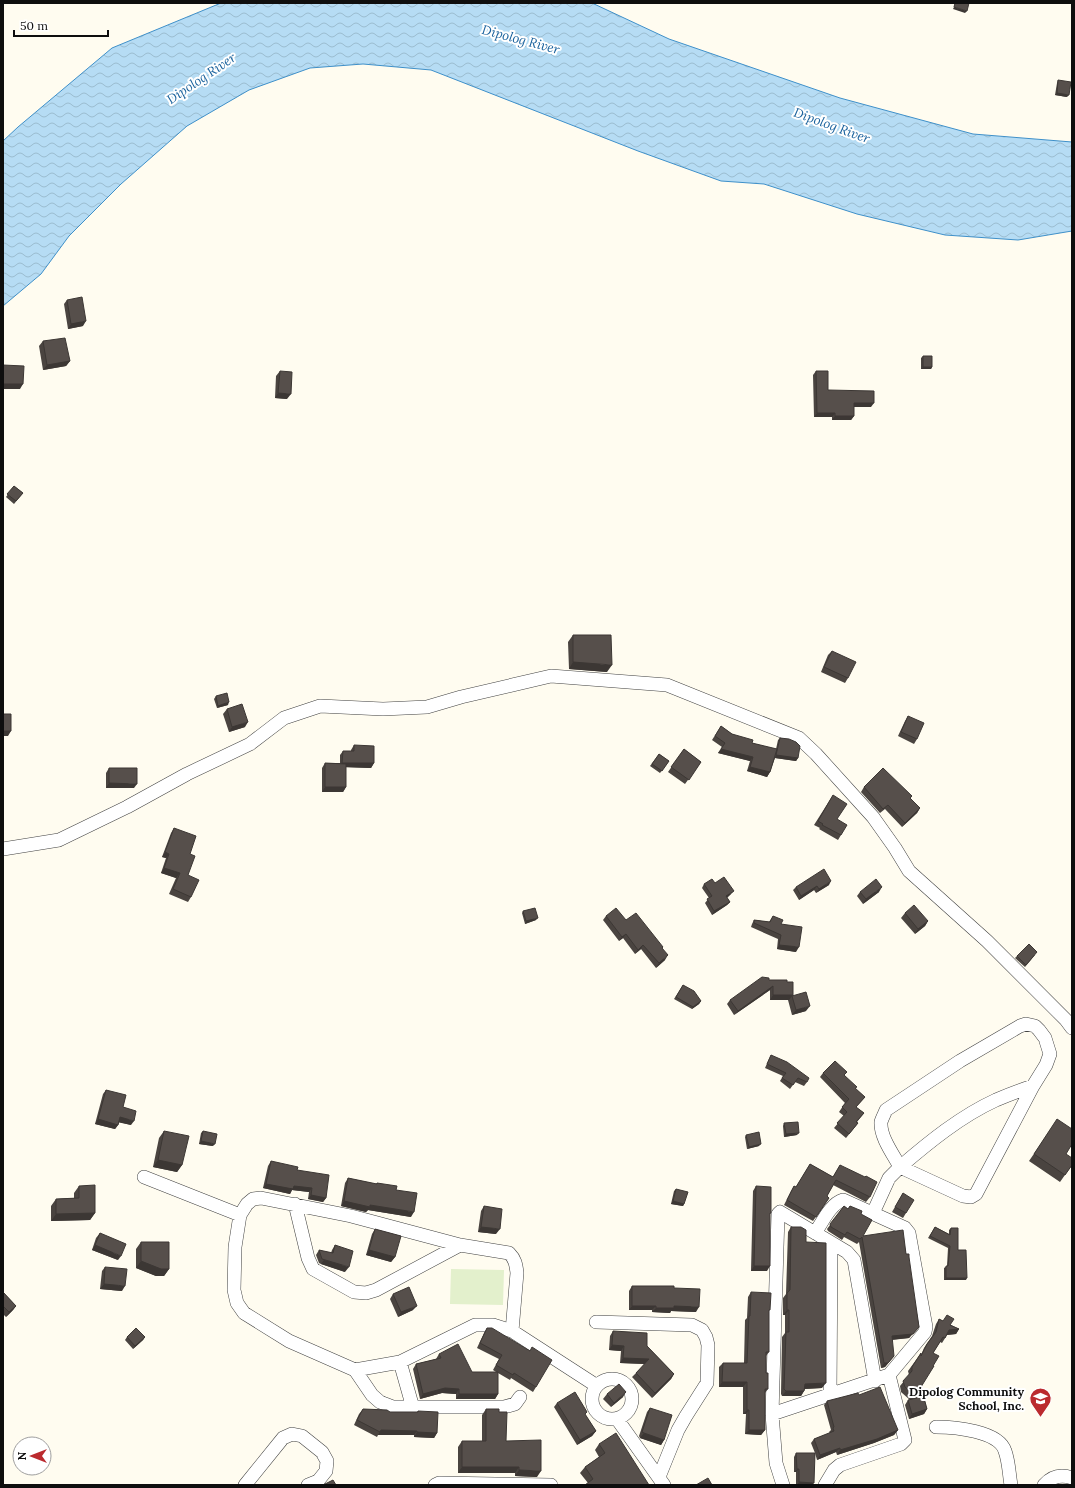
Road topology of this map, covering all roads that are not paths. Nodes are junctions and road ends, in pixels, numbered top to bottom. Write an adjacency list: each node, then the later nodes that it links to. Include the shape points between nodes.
1 (3, 849): 2 (street, via 59,840 250,744 284,718 320,706 383,709 427,707 551,676 667,685 799,738 873,817 909,871 987,941)
2 (1072, 1028)
3 (1034, 1086): 4 (street, via 995,1100 962,1119); 4 (street, via 976,1194 963,1196); 4 (street, via 1050,1054 1045,1038 1034,1026 1026,1024 960,1061 886,1110 881,1121 882,1130)
4 (900, 1167): 7 (street, via 889,1178)
5 (144, 1177): 8 (street)
6 (295, 1204): 8 (street, via 253,1199); 11 (street); 11 (street, via 313,1269 354,1292 366,1293 376,1290)
7 (873, 1213): 9 (street, via 843,1200 837,1202); 16 (street, via 901,1225 909,1233 926,1327 922,1337)
8 (240, 1215): 15 (street, via 234,1290 237,1303 244,1313 289,1341)
9 (814, 1233): 10 (street); 22 (street, via 781,1212 778,1214)
10 (831, 1243): 17 (street, via 848,1252 854,1260); 19 (street)
11 (460, 1245): 13 (street, via 508,1253 514,1258 517,1273)
12 (596, 1322): 26 (street, via 692,1325 702,1330 706,1337 706,1388 682,1423)
13 (512, 1331): 14 (street, via 493,1325 475,1325); 18 (street)
14 (400, 1362): 15 (street); 21 (street)
15 (355, 1370): 21 (street, via 380,1402 393,1407)
16 (889, 1375): 17 (street); 32 (street, via 905,1440 840,1465)
17 (875, 1381): 19 (street)
18 (597, 1386): 23 (street, via 592,1396 597,1412 606,1418); 23 (street, via 607,1379 613,1379 629,1388 632,1398 630,1409)
19 (830, 1396): 22 (street)
20 (520, 1397): 21 (street, via 515,1404 504,1407)
21 (413, 1408)
22 (772, 1414): 31 (street, via 776,1463)
23 (617, 1419): 26 (street)
24 (936, 1427): 33 (street, via 952,1427 992,1436 999,1441 1005,1451)
25 (1072, 1478): 34 (street, via 1055,1476)
26 (662, 1481)
27 (246, 1485): 28 (street, via 282,1438 292,1434 302,1436 322,1452 327,1462 326,1471 318,1481)
28 (308, 1485)
29 (435, 1485): 30 (street)
30 (551, 1485)
31 (783, 1485)
32 (825, 1485)
33 (1011, 1485)
34 (1044, 1485)

